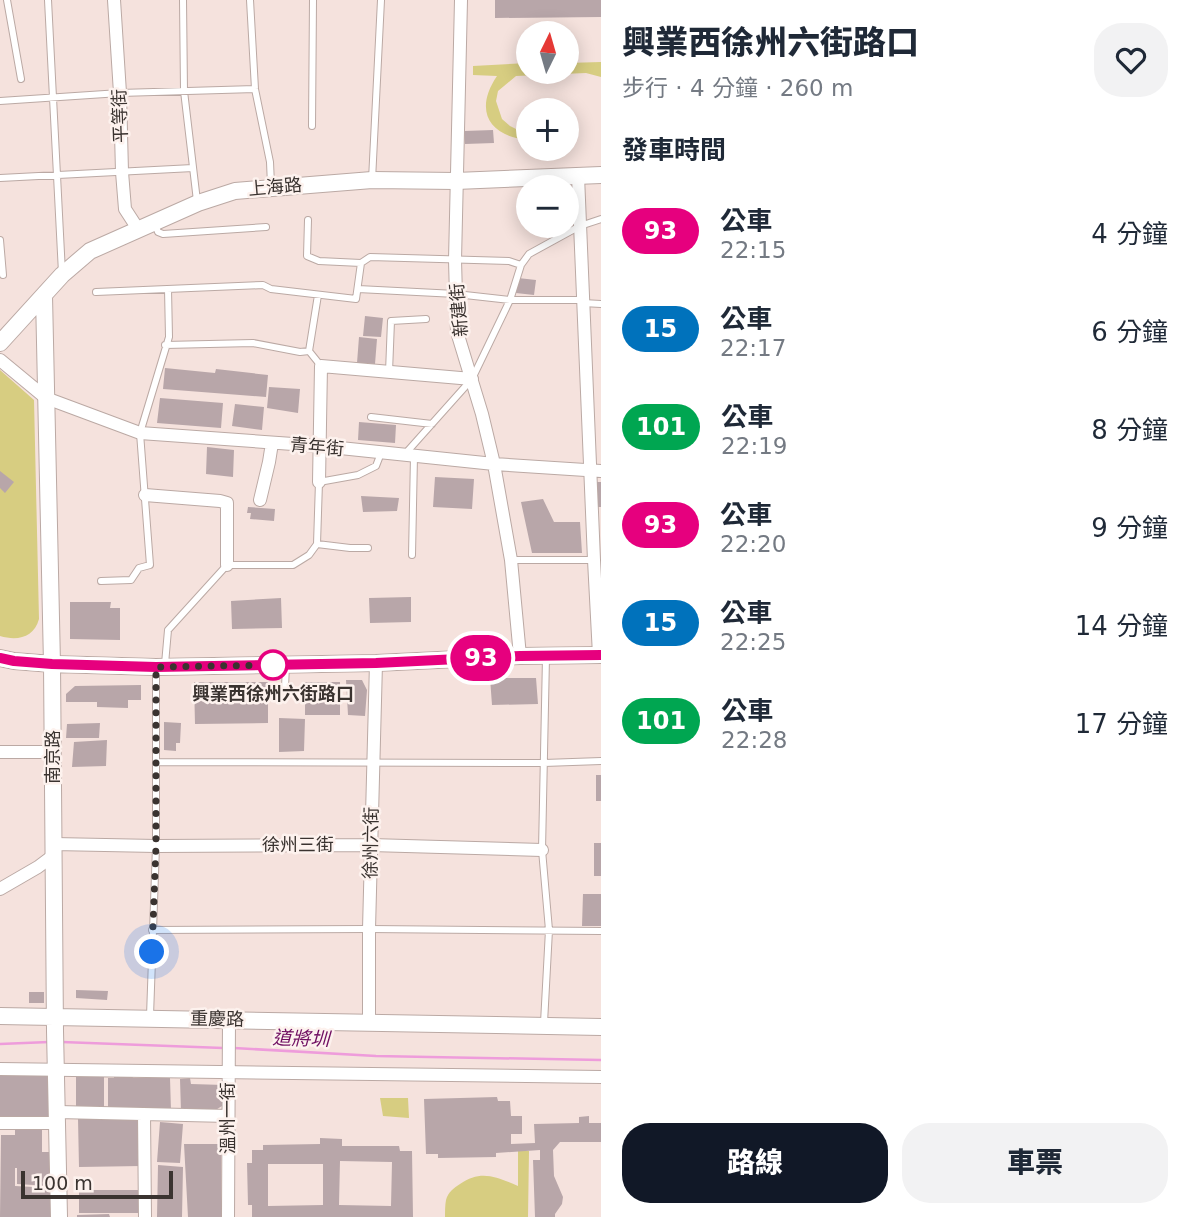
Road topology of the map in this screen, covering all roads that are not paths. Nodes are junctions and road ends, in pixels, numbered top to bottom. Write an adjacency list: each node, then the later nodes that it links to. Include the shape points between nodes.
1 (7, 0): 9 (lane)
2 (48, 0): 13 (lane)
3 (114, 0): 12 (street, 平等街)
4 (183, 0): 11 (lane)
5 (250, 0): 10 (lane)
6 (313, 0): 15 (lane)
7 (381, 0): 23 (lane)
8 (461, 0): 24 (street, 新建街)
9 (21, 79)
10 (255, 89): 11 (lane); 25 (lane)
11 (184, 91): 12 (lane); 16 (lane)
12 (120, 93): 13 (lane); 17 (street, 平等街)
13 (52, 98): 14 (lane); 18 (lane)
14 (0, 102)
15 (312, 127)
16 (193, 168): 17 (lane); 27 (lane)
17 (122, 172): 18 (lane); 33 (street, 平等街, via 125,209)
18 (56, 175): 21 (lane); 39 (lane)
19 (601, 175): 20 (street, 上海路)
20 (579, 176)
21 (0, 178)
22 (516, 179): 24 (street, 上海路)
23 (372, 180): 24 (street, 上海路); 25 (street, 上海路)
24 (456, 181): 35 (street, 新建街)
25 (271, 187): 27 (street, 上海路, via 235,191)
26 (579, 201): 31 (street)
27 (198, 203): 30 (street, 上海路)
28 (601, 219): 31 (lane)
29 (308, 220): 36 (lane, via 307,256)
30 (154, 222): 32 (lane, via 163,234); 33 (street, 上海路)
31 (580, 226): 37 (lane, via 529,254); 47 (street)
32 (266, 227)
33 (138, 229): 39 (street, 上海路, via 90,251)
34 (0, 240): 38 (lane)
35 (455, 260): 36 (lane, via 370,257); 37 (lane); 43 (street, 新建街)
36 (361, 263): 41 (lane)
37 (521, 265): 46 (lane)
38 (3, 275)
39 (62, 275): 45 (street, 上海路)
40 (168, 289): 42 (lane); 44 (lane, via 263,285); 51 (lane, via 169,337)
41 (358, 289): 43 (lane); 44 (lane, via 356,299)
42 (96, 292)
43 (456, 294): 46 (lane); 56 (street, 新建街, via 457,332)
44 (318, 295): 52 (lane)
45 (44, 296): 50 (street, 上海路); 57 (street, 南京路)
46 (510, 300): 47 (lane); 56 (lane)
47 (583, 302): 48 (lane); 66 (street)
48 (601, 304)
49 (426, 319): 55 (lane, via 391,321)
50 (0, 343)
51 (165, 345): 52 (lane, via 253,343); 60 (lane)
52 (309, 351): 54 (lane)
53 (0, 360): 57 (street, 青年街)
54 (321, 366): 55 (street); 62 (street)
55 (388, 372): 56 (street)
56 (472, 379): 59 (lane); 65 (street, 新建街)
57 (46, 398): 60 (street, 青年街); 82 (street, 南京路)
58 (371, 417): 59 (lane)
59 (432, 424): 64 (lane)
60 (141, 433): 61 (street, 青年街); 68 (lane)
61 (272, 443): 62 (street, 青年街); 69 (street)
62 (321, 446): 63 (street, 青年街); 67 (street)
63 (382, 453): 64 (street, 青年街); 67 (lane, via 376,466 358,475)
64 (409, 456): 65 (street, 青年街); 72 (lane)
65 (494, 464): 66 (street, 青年街); 73 (street, 新建街)
66 (596, 470): 74 (street)
67 (320, 482): 70 (lane)
68 (145, 495): 75 (street, via 227,503); 76 (lane, via 150,565 139,568 131,580)
69 (260, 500)
70 (317, 544): 71 (lane); 75 (lane, via 293,565)
71 (368, 548)
72 (412, 555)
73 (511, 559): 74 (lane); 78 (street, 新建街)
74 (594, 560): 77 (street)
75 (227, 565): 84 (lane, via 168,630)
76 (102, 581)
77 (600, 655): 79 (street)
78 (520, 656): 79 (street); 81 (street)
79 (546, 656): 91 (lane)
80 (0, 658): 82 (street)
81 (376, 663): 83 (street); 90 (street, 徐州六街)
82 (52, 664): 84 (street); 87 (street, 南京路)
83 (286, 664): 84 (street); 85 (lane)
84 (161, 666): 89 (lane)
85 (285, 687)
86 (0, 752): 87 (street)
87 (53, 752): 94 (street, 南京路)
88 (601, 761): 91 (lane)
89 (156, 762): 90 (lane); 93 (lane)
90 (373, 762): 91 (lane); 92 (street, 徐州六街)
91 (544, 763): 95 (lane)
92 (371, 845): 93 (street, 徐州三街); 95 (street, 徐州三街); 97 (street, 徐州六街)
93 (156, 846): 94 (street, 徐州三街); 98 (lane)
94 (54, 850): 96 (street, via 38,867); 104 (street, 南京路)
95 (542, 850): 99 (lane)
96 (0, 889)
97 (369, 929): 98 (lane); 99 (lane); 103 (street, 徐州六街)
98 (152, 930): 102 (lane)
99 (549, 930): 100 (lane); 105 (lane)
100 (601, 931)
101 (0, 1016): 104 (street, 重慶路)
102 (150, 1018): 104 (street, 重慶路); 106 (street, 重慶路)
103 (369, 1022): 105 (street, 重慶路); 106 (street, 重慶路)
104 (55, 1023): 108 (street, 南京路)
105 (544, 1025): 107 (street, 重慶路)
106 (229, 1027): 109 (street, 溫州一街)
107 (601, 1027)
108 (57, 1066): 109 (street); 110 (street); 114 (street, 南京路)
109 (228, 1067): 111 (street); 113 (street, 溫州一街)
110 (0, 1069)
111 (601, 1077)
112 (144, 1114): 113 (street); 114 (street); 117 (street)
113 (228, 1116): 118 (street, 溫州一街)
114 (58, 1117): 115 (street); 116 (street, 南京路)
115 (0, 1123)
116 (59, 1217)
117 (145, 1217)
118 (228, 1217)

